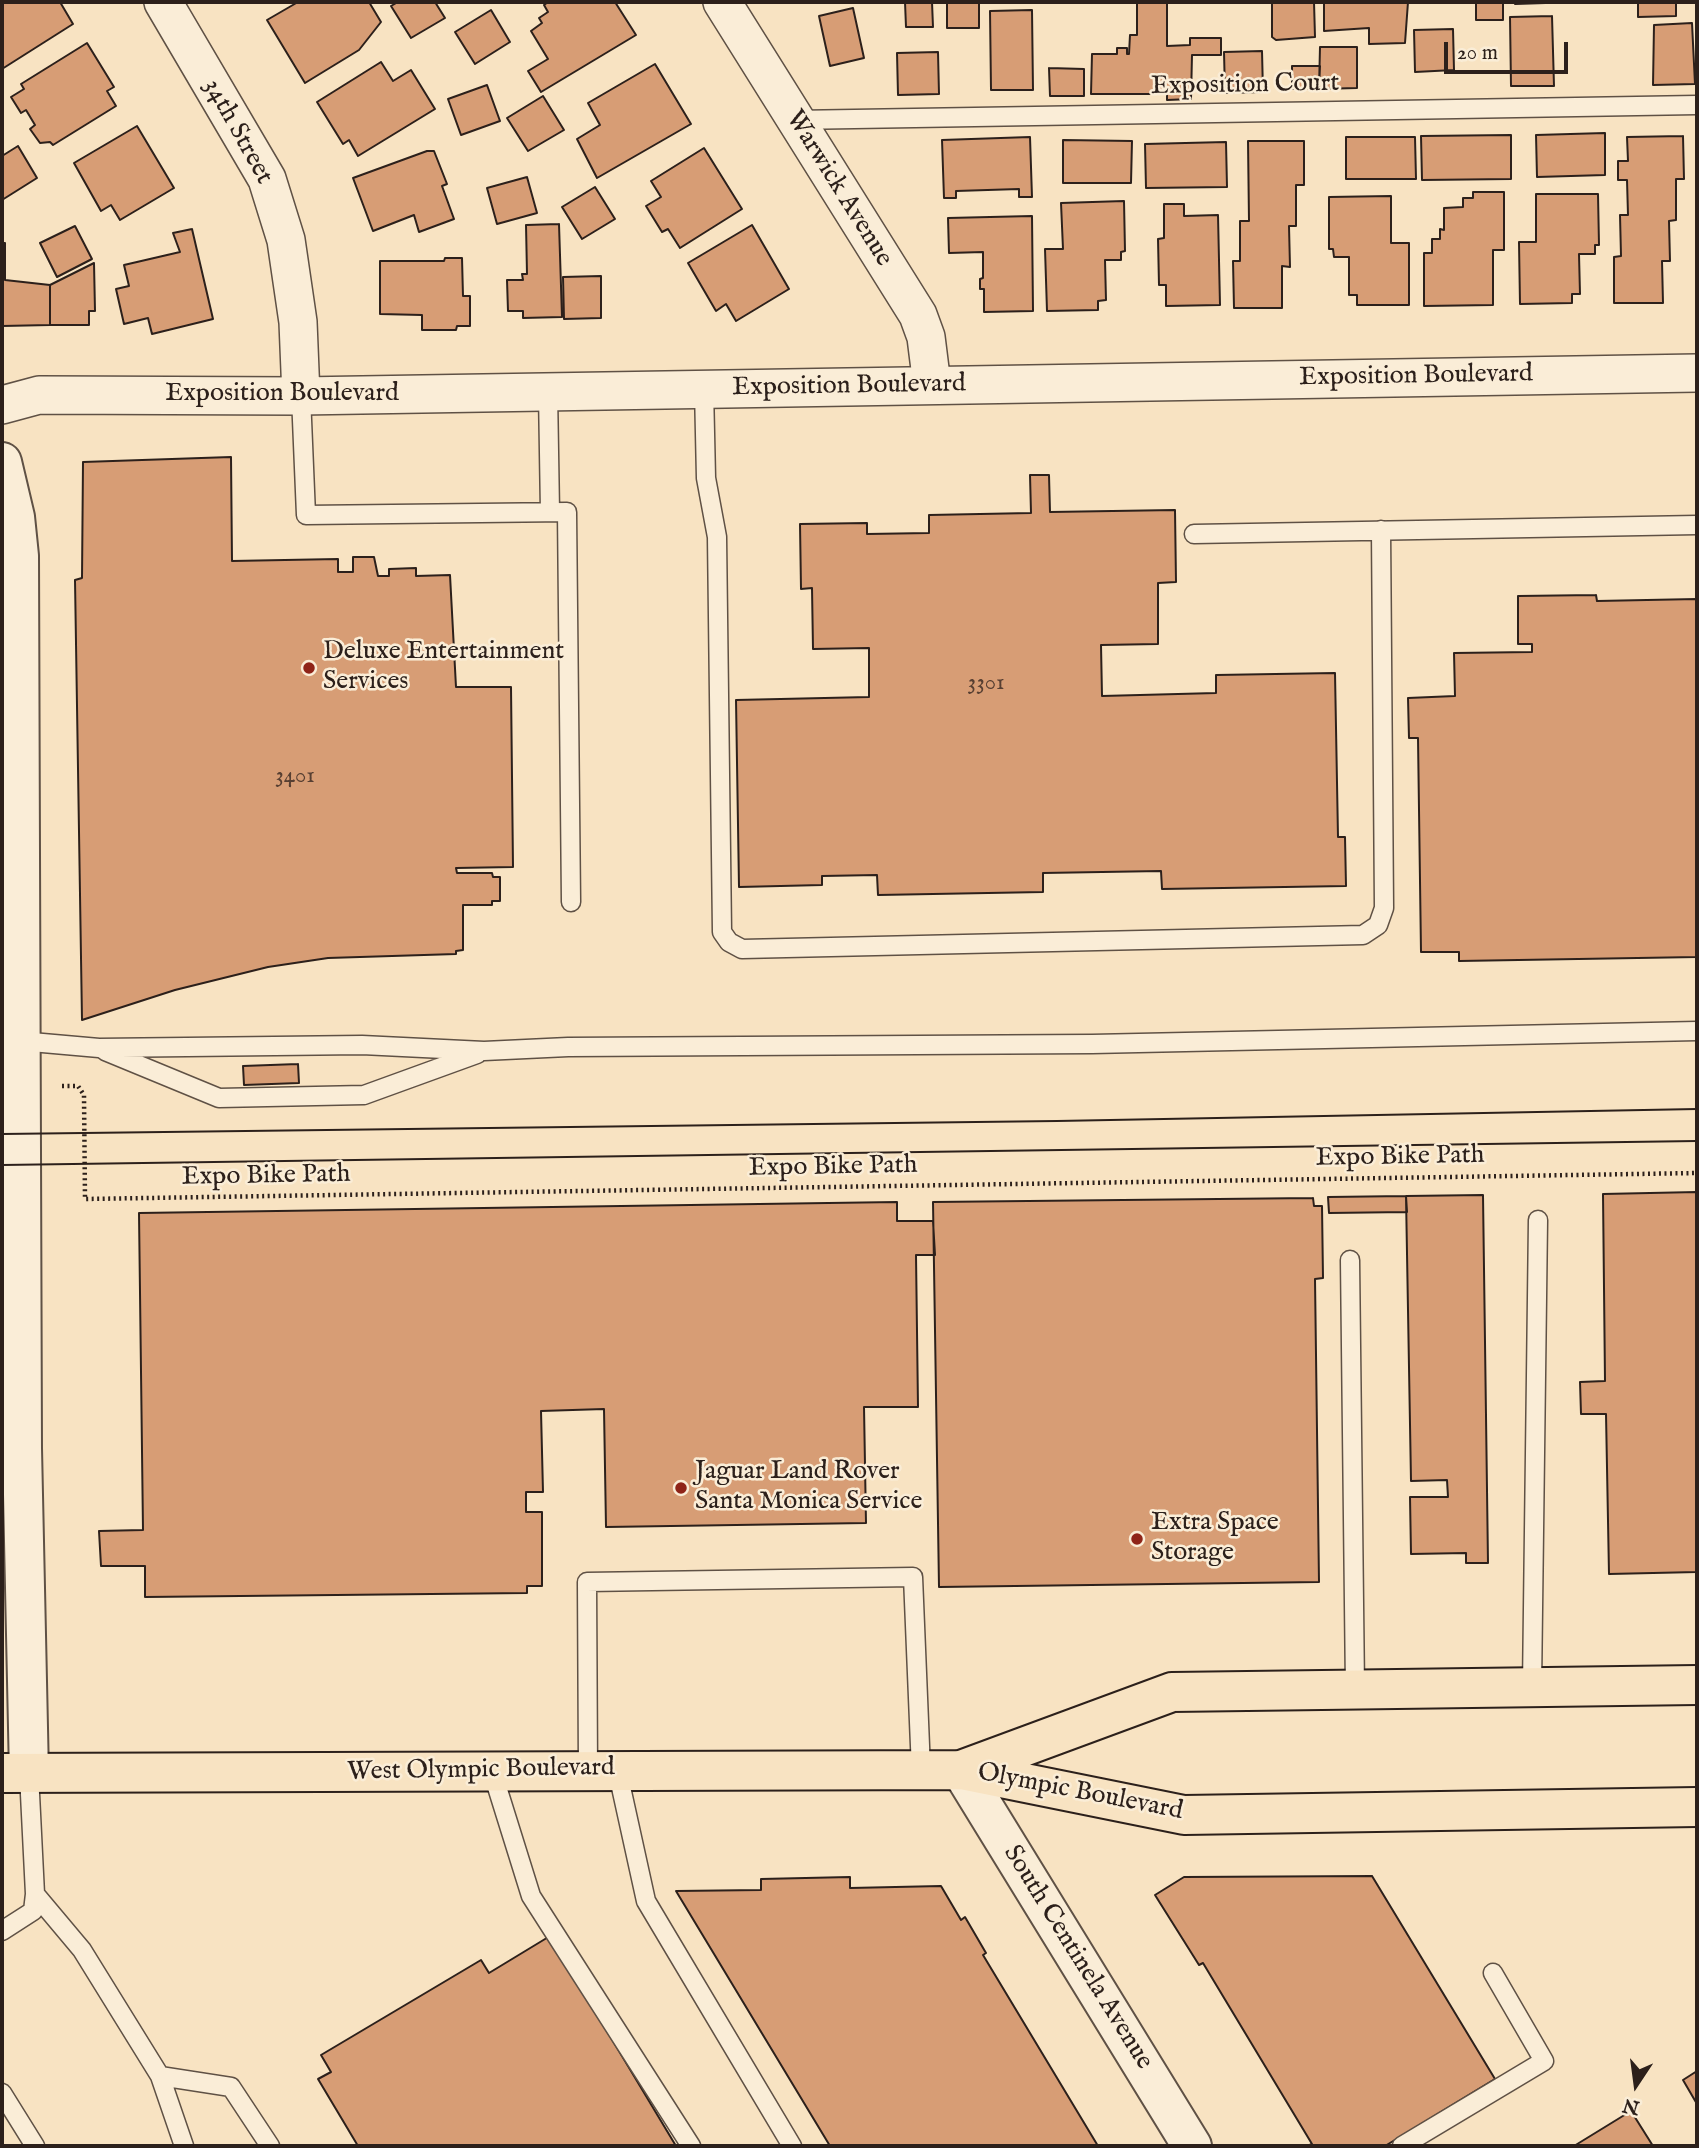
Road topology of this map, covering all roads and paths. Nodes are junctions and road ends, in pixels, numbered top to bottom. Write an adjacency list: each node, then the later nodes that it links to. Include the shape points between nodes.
1 (163, 2): 9 (street, 34th Street, via 267,179 286,240 298,323)
2 (722, 2): 4 (street, Warwick Avenue)
3 (1697, 106): 4 (lane, Exposition Court)
4 (794, 120): 6 (street, Warwick Avenue, via 918,315 926,337)
5 (1697, 373): 6 (street, Exposition Boulevard)
6 (932, 385): 7 (street, Exposition Boulevard)
7 (704, 389): 8 (street, Exposition Boulevard); 14 (lane, via 706,478 717,537 722,932 742,949 1363,935 1378,925 1384,908)
8 (548, 391): 9 (street, Exposition Boulevard); 12 (lane)
9 (301, 396): 10 (street, Exposition Boulevard, via 39,395); 12 (lane, via 306,515)
10 (2, 405)
11 (2, 462): 18 (street, via 19,556)
12 (550, 512): 16 (lane, via 567,512)
13 (1697, 525): 14 (lane)
14 (1381, 530): 15 (lane)
15 (1194, 534)
16 (571, 902)
17 (1697, 1031): 20 (lane)
18 (11, 1040): 19 (lane); 32 (street)
19 (99, 1048): 20 (lane, via 362,1045); 20 (lane, via 219,1098 364,1095)
20 (484, 1051)
21 (78, 1086): 22 (path, Expo Bike Path, via 84,1095 85,1199)
22 (1697, 1173)
23 (1538, 1220): 26 (lane)
24 (1350, 1261): 27 (lane)
25 (1697, 1685): 26 (main road, Olympic Boulevard)
26 (1532, 1686): 27 (main road, Olympic Boulevard)
27 (1355, 1689): 30 (main road, Olympic Boulevard, via 1172,1692)
28 (602, 1770): 29 (main road, West Olympic Boulevard); 29 (lane, via 587,1582 913,1577); 31 (main road, West Olympic Boulevard); 43 (lane, via 646,1901)
29 (921, 1770): 30 (main road, West Olympic Boulevard)
30 (961, 1770): 33 (main road, Olympic Boulevard, via 1184,1815); 44 (street, South Centinela Avenue)
31 (492, 1771): 32 (main road, West Olympic Boulevard); 42 (lane, via 531,1896)
32 (15, 1774): 34 (lane)
33 (1697, 1807)
34 (35, 1894): 35 (lane, via 33,1912); 37 (lane, via 82,1950)
35 (2, 1931)
36 (1493, 1973): 45 (lane, via 1544,2061)
37 (160, 2076): 40 (lane); 41 (lane, via 231,2087)
38 (2, 2093): 39 (lane)
39 (35, 2146)
40 (184, 2146)
41 (270, 2146)
42 (691, 2146)
43 (792, 2146)
44 (1192, 2146)
45 (1402, 2146)

